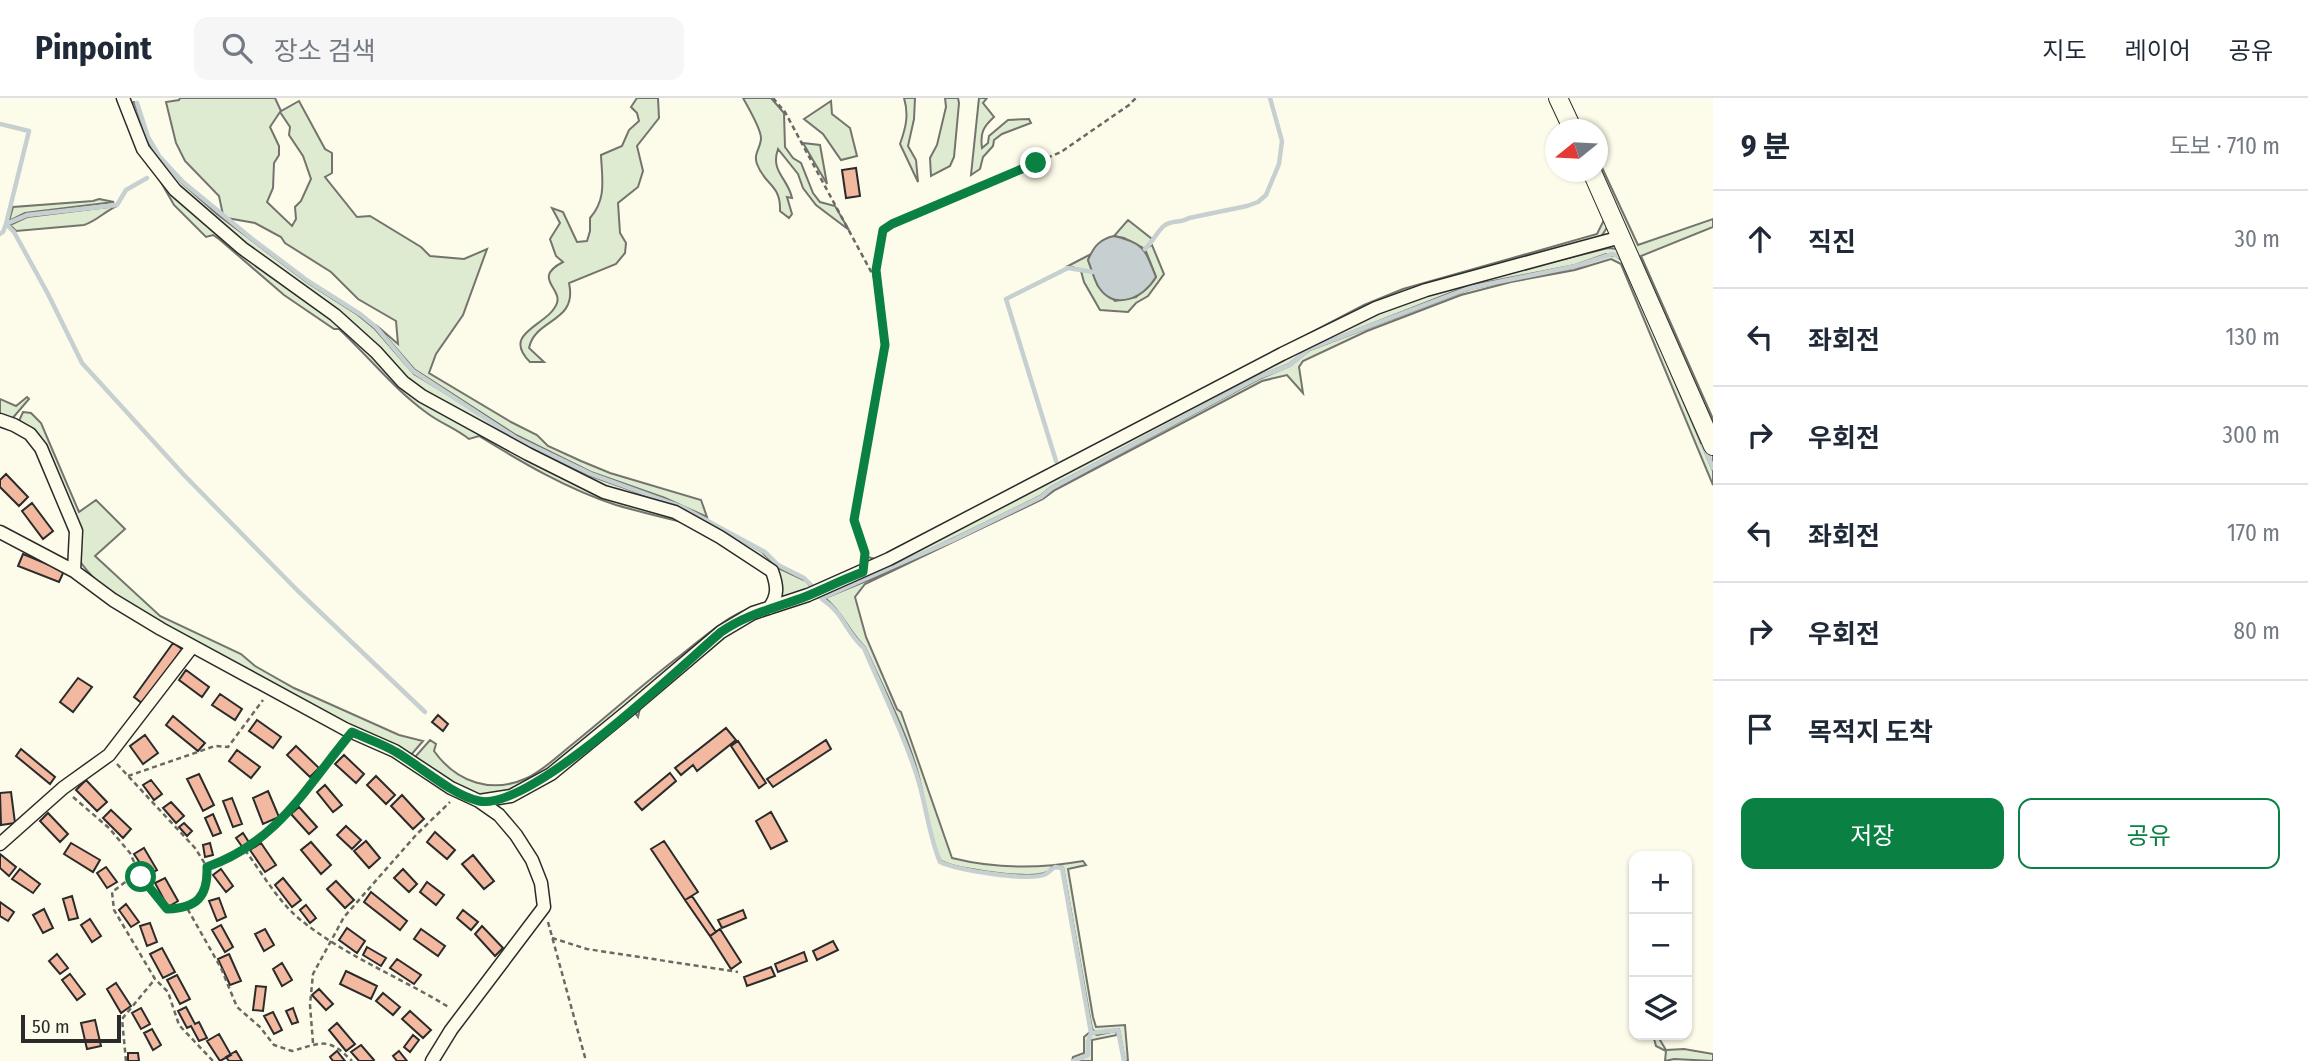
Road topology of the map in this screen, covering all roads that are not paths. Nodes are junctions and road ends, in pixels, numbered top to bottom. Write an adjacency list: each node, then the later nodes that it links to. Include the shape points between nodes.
1 (123, 98): 10 (street, via 143,149 175,190 242,248 335,315 403,382 444,409 573,477 604,492 675,512 731,543 772,571 777,592)
2 (1559, 98): 3 (street)
3 (1568, 119)
4 (1596, 182): 5 (street)
5 (1621, 237): 7 (street); 10 (street, via 1376,308 863,572)
6 (0, 420): 9 (street, via 30,434 41,448 76,531)
7 (1713, 446)
8 (0, 532): 9 (street)
9 (74, 571): 11 (street)
10 (769, 608): 12 (street, via 721,632 551,774 511,796)
11 (192, 647): 12 (street, via 395,751); 13 (street, via 108,755)
12 (480, 801): 14 (street, via 499,815 532,860 544,907)
13 (0, 844)
14 (432, 1061)

